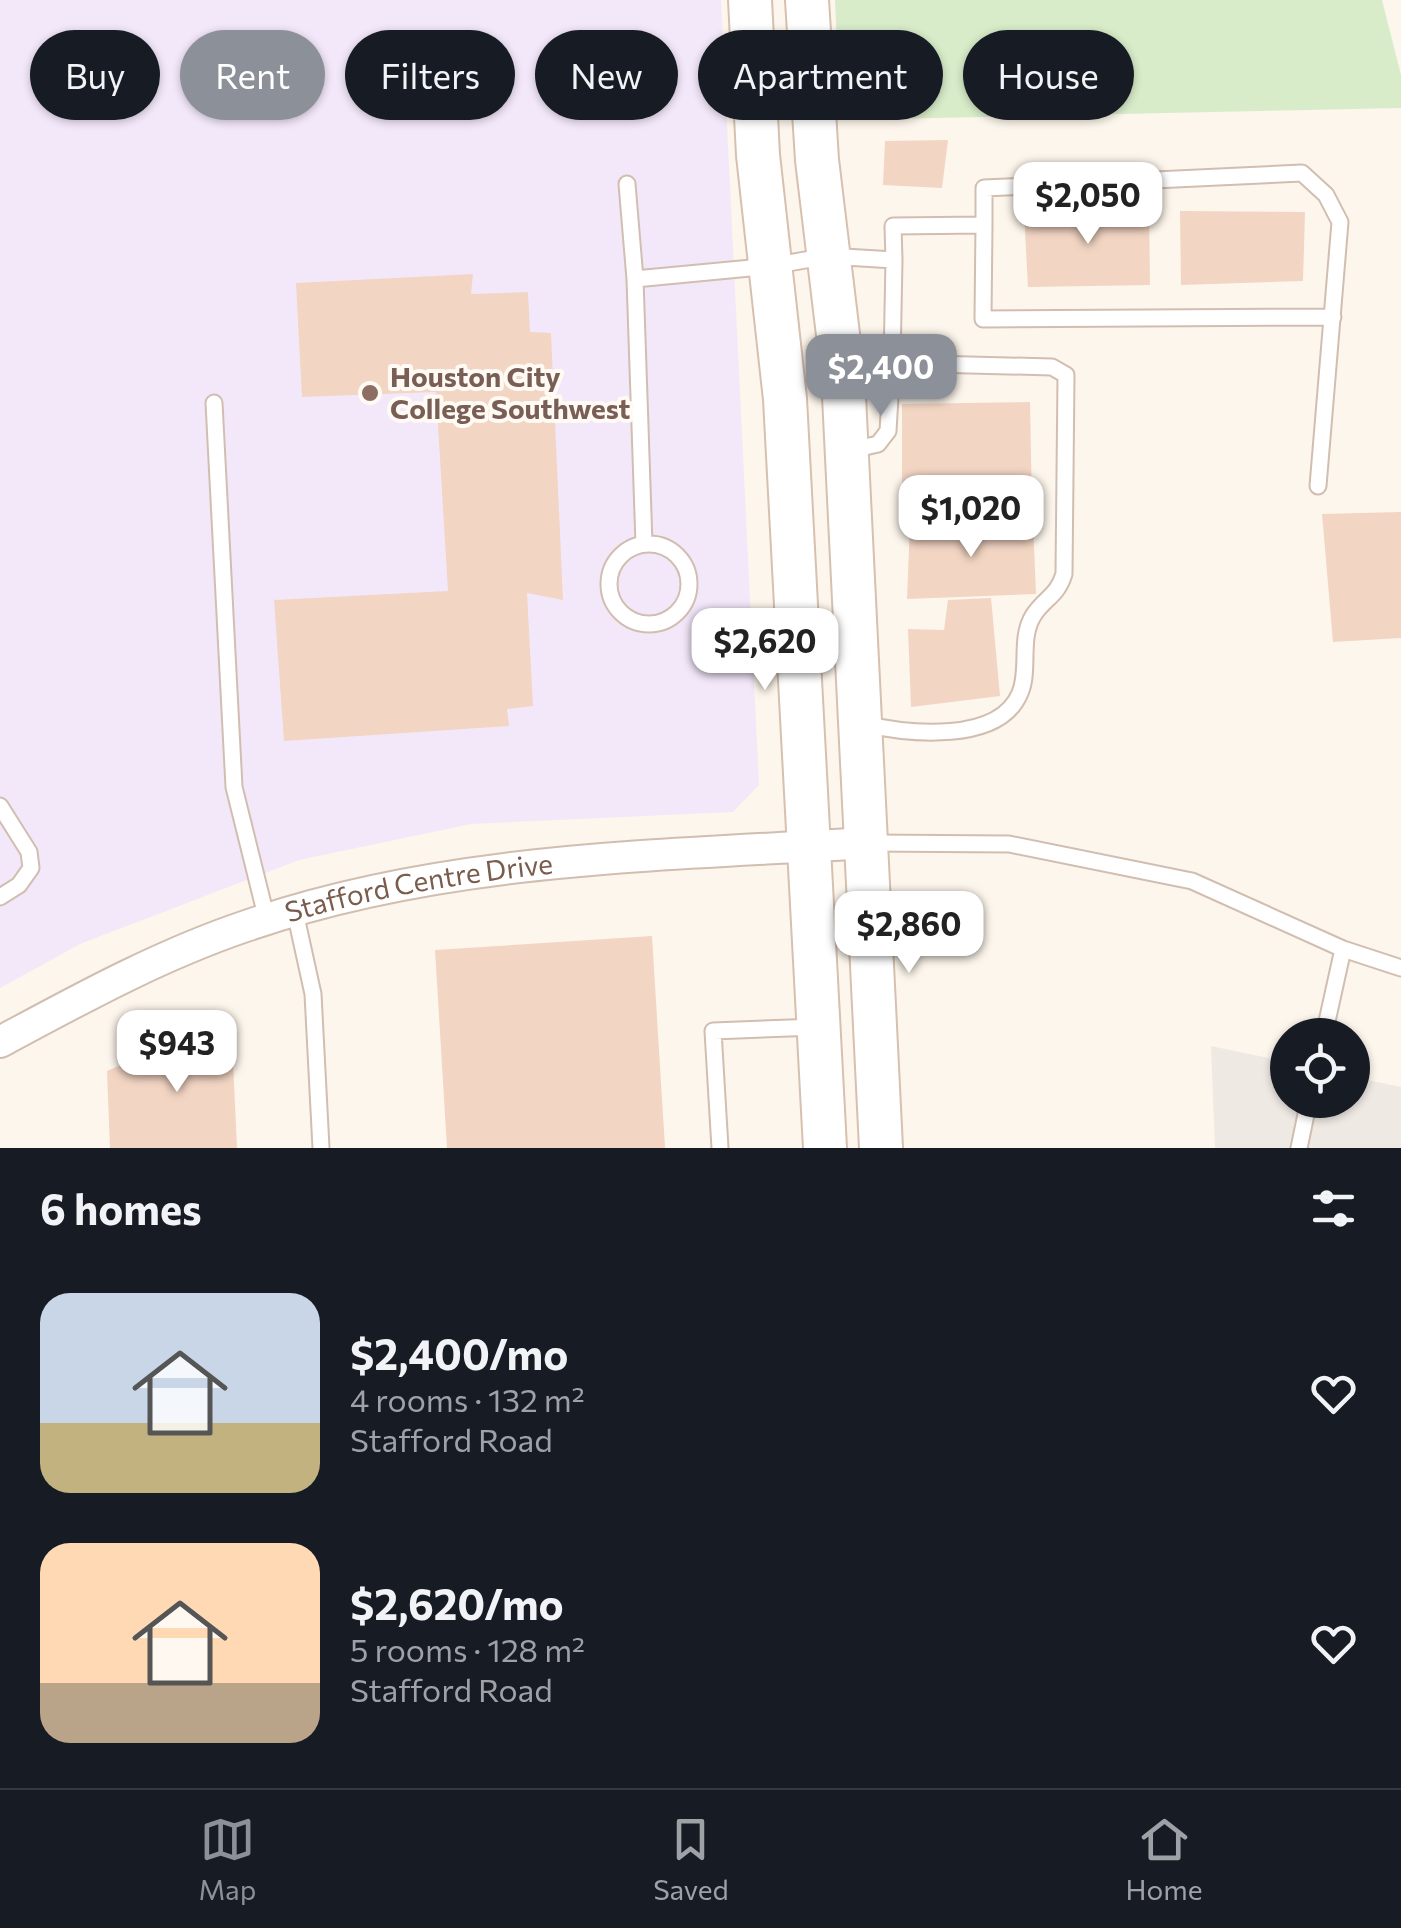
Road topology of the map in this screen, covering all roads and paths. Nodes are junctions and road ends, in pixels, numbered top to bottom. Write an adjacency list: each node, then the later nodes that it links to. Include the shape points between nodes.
1 (750, 0): 7 (main road)
2 (808, 0): 5 (main road)
3 (627, 184): 8 (lane)
4 (984, 225): 6 (lane, via 893,226); 9 (lane, via 983,319); 9 (lane, via 984,188 1302,174 1326,195 1340,222)
5 (828, 256): 6 (lane); 7 (lane); 12 (main road)
6 (894, 260): 10 (lane)
7 (771, 266): 8 (lane); 18 (main road)
8 (635, 279): 14 (lane)
9 (1332, 317): 13 (lane)
10 (892, 364): 12 (lane, via 888,431 878,444); 15 (lane, via 1052,367 1066,375 1064,574 1059,591 1032,617 1021,692 1005,715 905,734)
11 (214, 403): 20 (lane, via 234,787)
12 (847, 451): 15 (main road)
13 (1318, 486)
14 (644, 544): 14 (lane, via 621,556 609,578 613,603 644,624 670,618 689,584 670,550)
15 (860, 724): 17 (main road)
16 (0, 806): 19 (lane, via 32,868)
17 (866, 843): 18 (street, Stafford Centre Drive); 21 (lane, via 1009,844 1192,881); 30 (main road)
18 (810, 846): 20 (street, Stafford Centre Drive, via 529,864 386,887); 24 (main road)
19 (0, 897)
20 (281, 916): 25 (street, Stafford Centre Drive, via 111,982); 27 (lane, via 313,994)
21 (1342, 949): 22 (lane); 23 (lane)
22 (1401, 968)
23 (1328, 1018)
24 (819, 1027): 28 (lane, via 713,1031); 29 (main road)
25 (0, 1042)
26 (1306, 1118): 31 (lane)
27 (321, 1148)
28 (720, 1148)
29 (825, 1148)
30 (881, 1148)
31 (1299, 1148)

